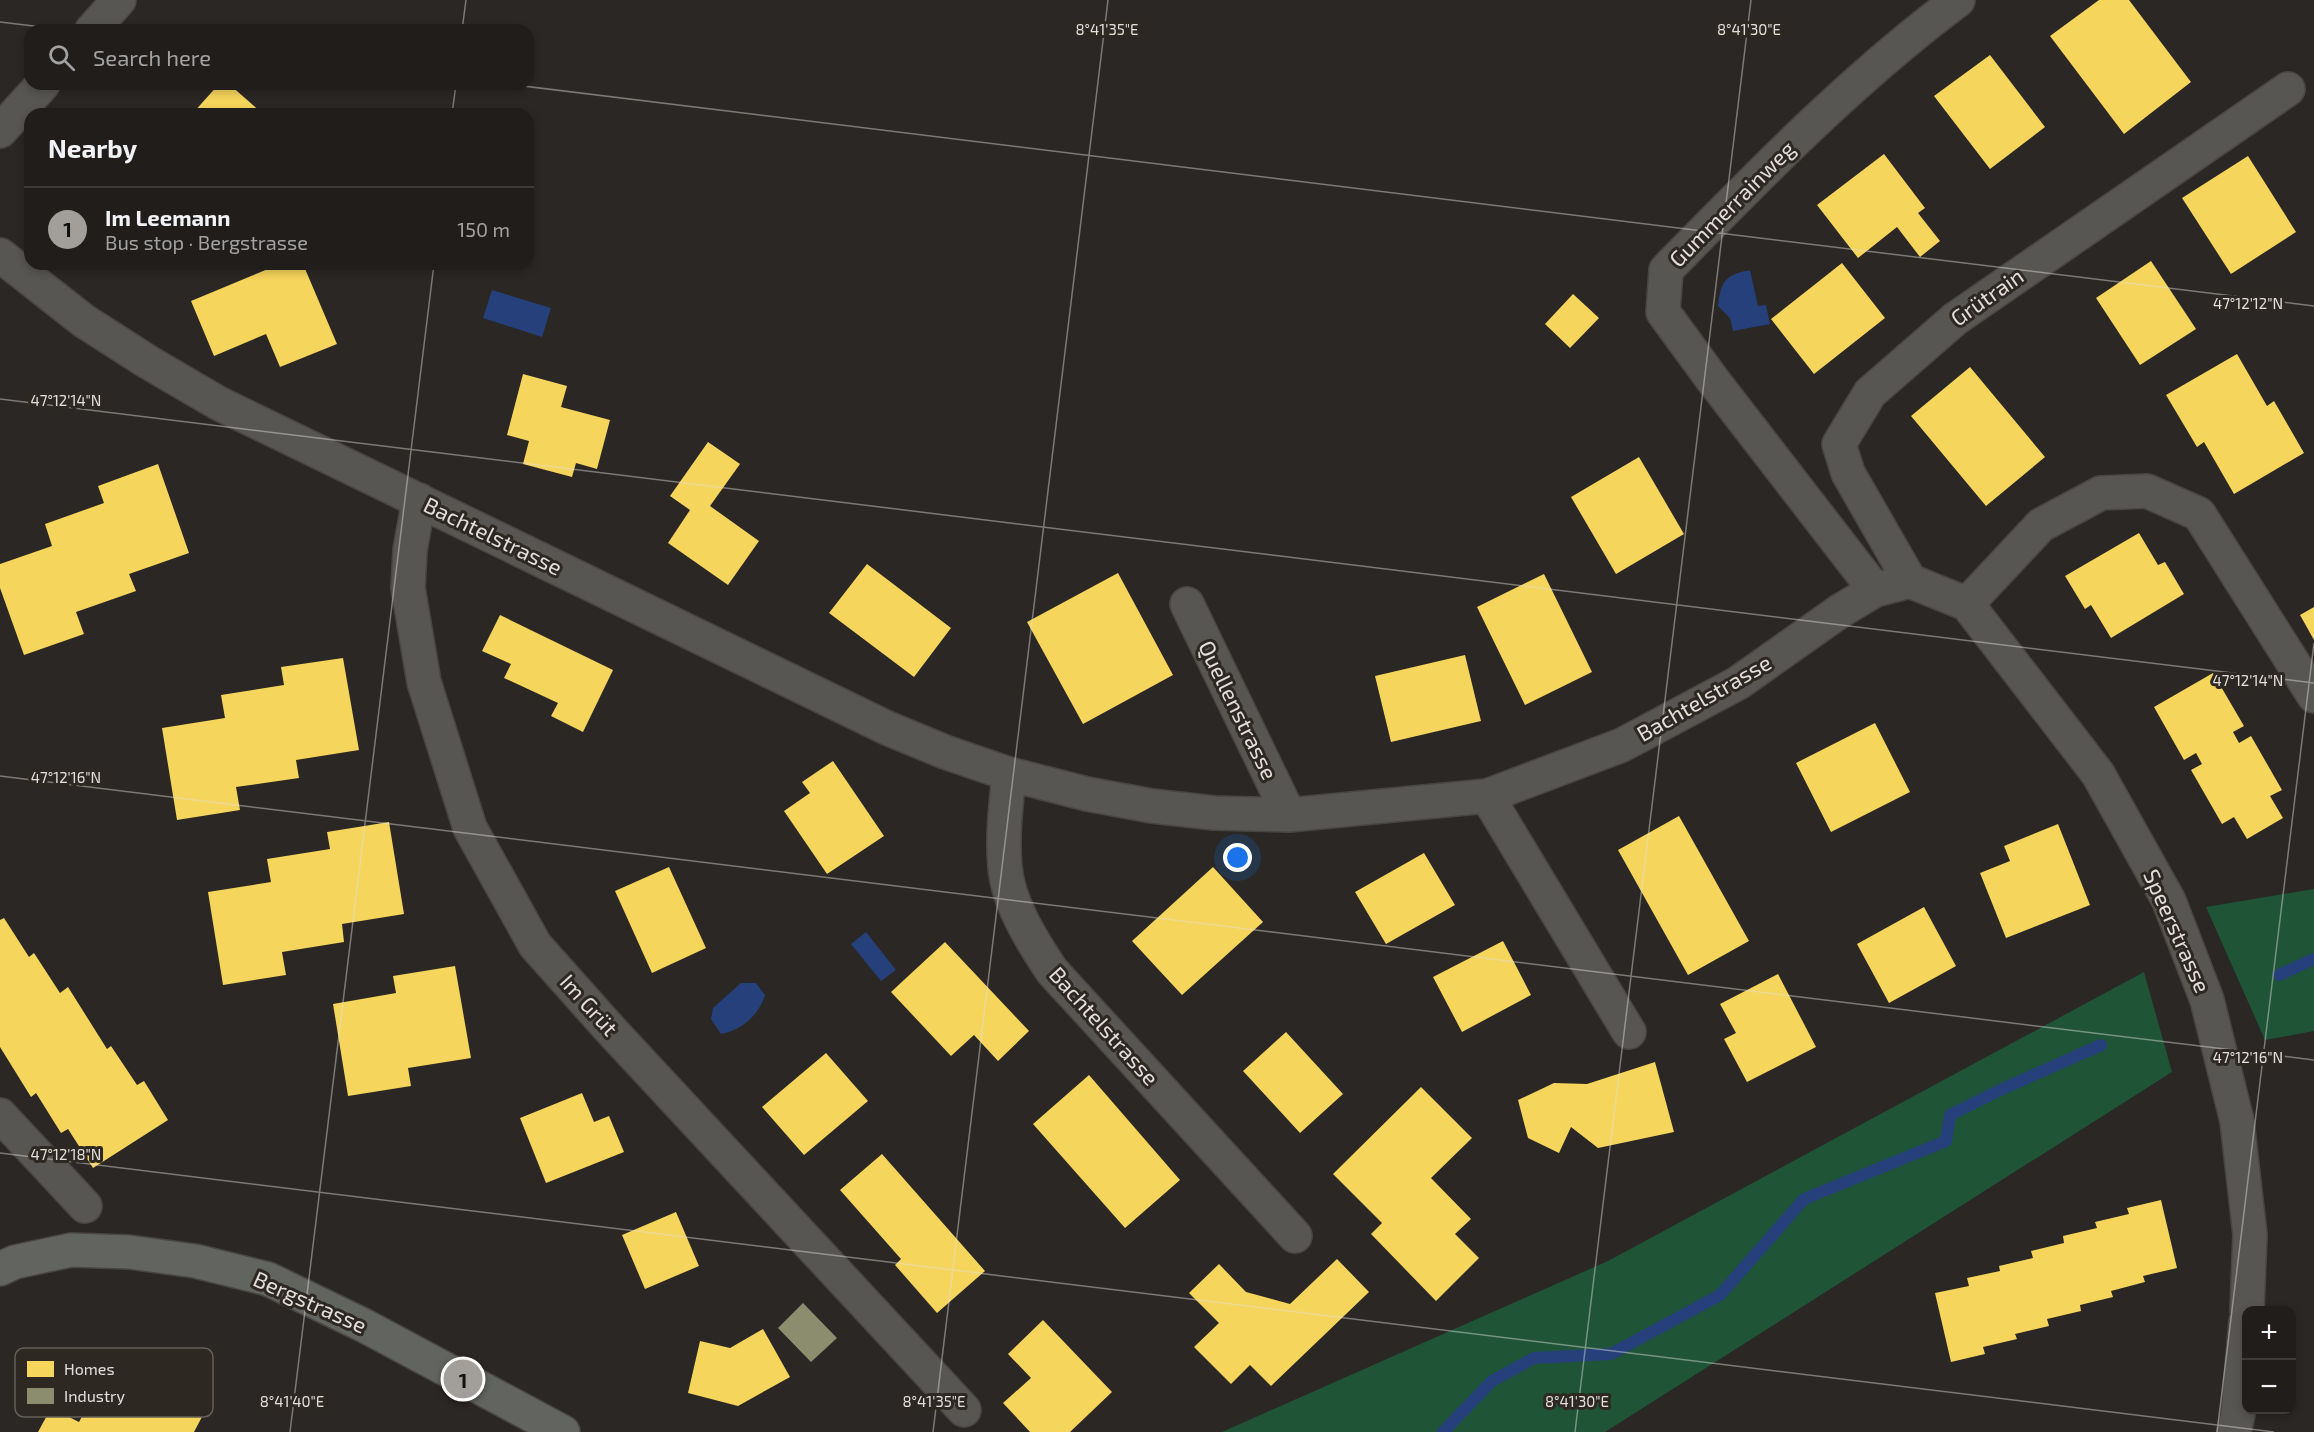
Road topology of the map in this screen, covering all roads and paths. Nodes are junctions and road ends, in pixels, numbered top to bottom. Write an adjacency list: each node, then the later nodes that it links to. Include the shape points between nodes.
1 (119, 0): 3 (street)
2 (1958, 0): 10 (street, Gummerrainweg, via 1908,37 1794,140 1666,270 1663,312)
3 (97, 24)
4 (2288, 89): 9 (street, Grütrain, via 1955,319 1870,393 1839,444 1848,473)
5 (38, 90): 6 (street)
6 (0, 131)
7 (0, 255): 8 (street, Bachtelstrasse, via 84,321 218,403)
8 (419, 500): 14 (street, Bachtelstrasse, via 887,728); 24 (street, Im Grüt, via 408,588 424,682 470,828 535,945)
9 (1911, 580): 10 (street, Bachtelstrasse); 12 (street, Speerstrasse)
10 (1875, 590): 15 (street, Bachtelstrasse, via 1738,684 1622,745)
11 (1187, 604): 16 (street, Quellenstrasse)
12 (1967, 604): 13 (street, via 2041,525 2101,493 2147,491 2199,514); 22 (street, Speerstrasse, via 2098,774 2169,901 2207,1000 2237,1121 2250,1235)
13 (2314, 696)
14 (1009, 774): 16 (street, Bachtelstrasse, via 1152,806); 20 (street, Bachtelstrasse, via 1005,869 1013,899 1036,948)
15 (1487, 796): 16 (street, Bachtelstrasse); 17 (street)
16 (1289, 815)
17 (1629, 1032)
18 (0, 1115): 19 (street)
19 (85, 1206)
20 (1294, 1236)
21 (0, 1269): 25 (main road, Bergstrasse, via 71,1250 129,1252 195,1261 268,1279 366,1326)
22 (2247, 1306)
23 (2243, 1360): 26 (street)
24 (964, 1410)
25 (563, 1432)
26 (2234, 1432)

